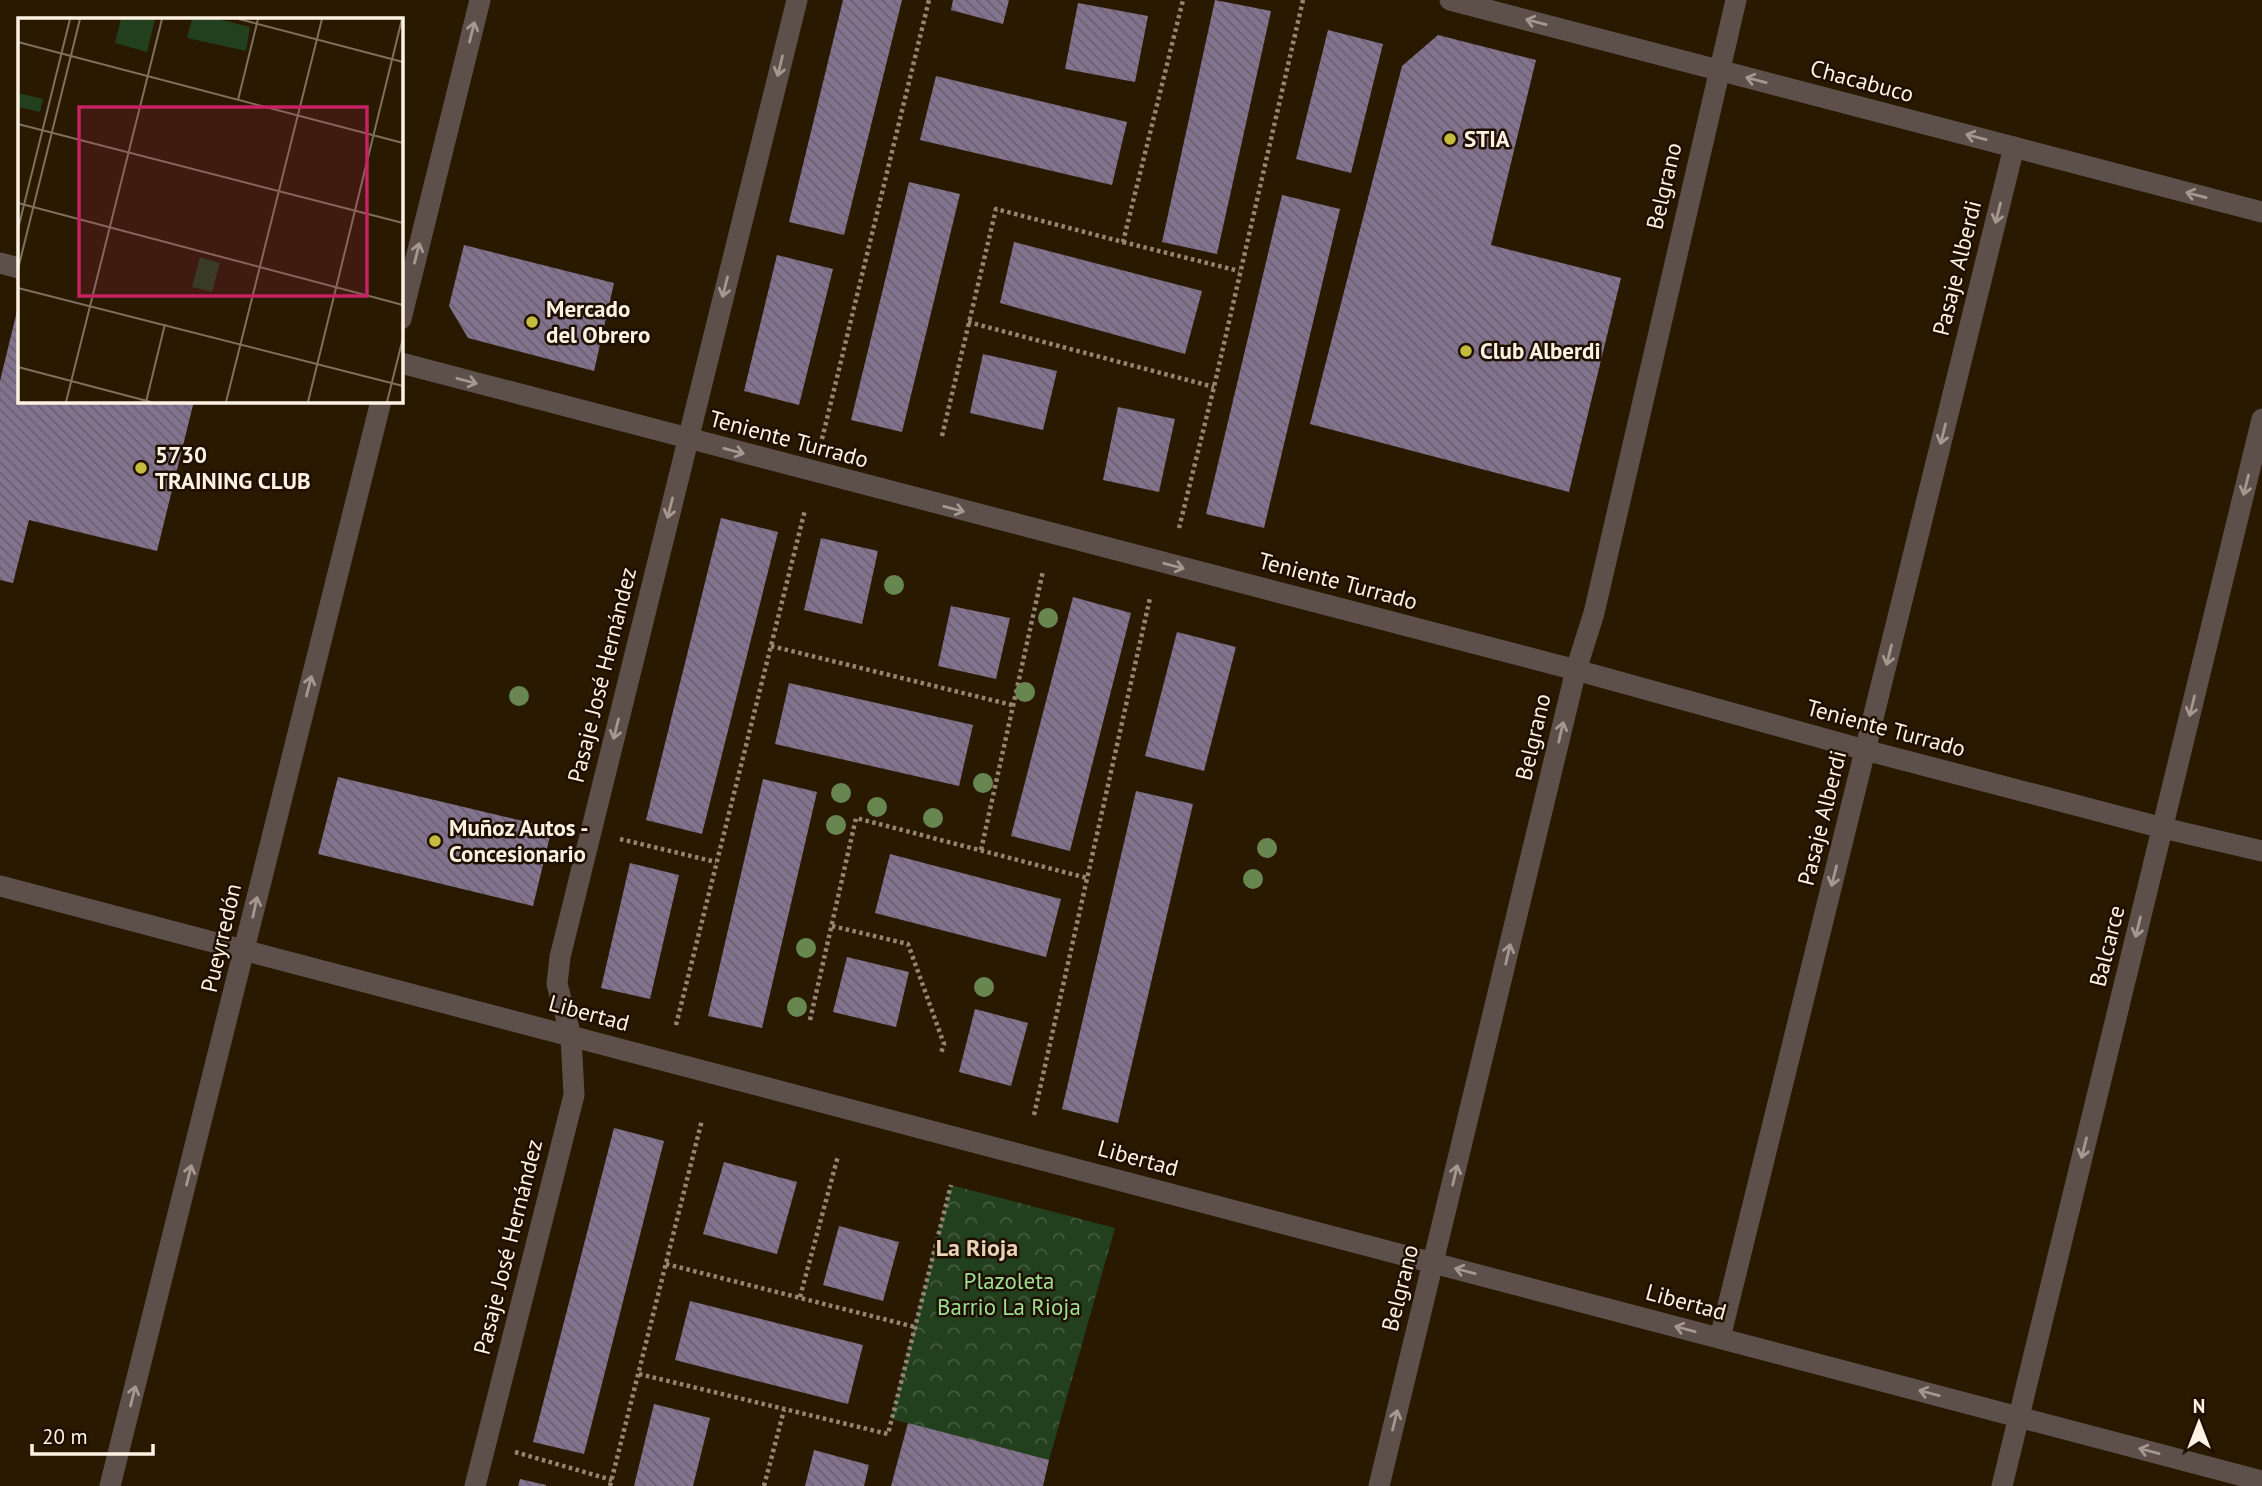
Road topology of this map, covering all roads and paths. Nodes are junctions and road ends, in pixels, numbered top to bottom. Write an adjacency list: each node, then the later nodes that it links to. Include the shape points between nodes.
1 (480, 0): 15 (street, one-way to 1)
2 (797, 0): 22 (street, Pasaje José Hernández, one-way to 22)
3 (929, 0): 23 (path)
4 (1183, 0): 11 (path)
5 (1303, 0): 14 (path)
6 (1450, 0): 8 (street, Chacabuco, one-way to 6)
7 (1736, 0): 8 (street, Belgrano)
8 (1718, 70): 9 (street, Chacabuco, one-way to 8); 29 (street, Belgrano, via 1594,613)
9 (2014, 147): 10 (street, Chacabuco, one-way to 9); 31 (street, Pasaje Alberdi, one-way to 31)
10 (2262, 212)
11 (1123, 243): 14 (path); 16 (path, via 996,209)
12 (0, 263): 13 (street)
13 (18, 268)
14 (1239, 271): 18 (path)
15 (402, 316)
16 (968, 322): 18 (path); 21 (path)
17 (402, 363): 22 (street, Teniente Turrado, one-way to 22)
18 (1214, 387): 25 (path)
19 (381, 402): 40 (street, Pueyrredón, one-way to 19)
20 (2262, 419): 32 (street, Balcarce, one-way to 32)
21 (942, 436)
22 (687, 439): 29 (street, Teniente Turrado, one-way to 29); 43 (street, Pasaje José Hernández, one-way to 43, via 560,957 557,984)
23 (822, 439)
24 (805, 510): 28 (path)
25 (1179, 528)
26 (1043, 571): 30 (path)
27 (1150, 598): 37 (path)
28 (771, 646): 30 (path); 36 (path)
29 (1576, 670): 31 (street, Teniente Turrado); 49 (street, Belgrano, one-way to 29)
30 (1012, 705): 34 (path)
31 (1865, 750): 32 (street, Teniente Turrado); 53 (street, Pasaje Alberdi, one-way to 53)
32 (2163, 828): 35 (street, Teniente Turrado); 56 (street, Balcarce, one-way to 56)
33 (619, 839): 36 (path)
34 (981, 850): 37 (path); 39 (path, via 856,818)
35 (2262, 851)
36 (716, 862): 42 (path)
37 (1087, 878): 45 (path)
38 (0, 886): 40 (street, Libertad)
39 (832, 926): 41 (path); 44 (path, via 908,944 944,1044)
40 (246, 950): 43 (street, Libertad); 60 (street, Pueyrredón, one-way to 40)
41 (810, 1020)
42 (676, 1025)
43 (571, 1036): 49 (street, Libertad); 61 (street, Pasaje José Hernández, via 574,1095)
44 (941, 1053)
45 (1034, 1115)
46 (702, 1120): 50 (path)
47 (838, 1156): 51 (path)
48 (951, 1185): 52 (path)
49 (1433, 1262): 53 (street, Libertad, one-way to 49); 63 (street, Belgrano, one-way to 49)
50 (666, 1265): 51 (path); 54 (path)
51 (800, 1297): 52 (path)
52 (915, 1327): 55 (path, via 888,1434)
53 (1720, 1338): 56 (street, Libertad, one-way to 53)
54 (639, 1374): 55 (path); 59 (path)
55 (784, 1410): 62 (path)
56 (2018, 1417): 58 (street, Libertad, one-way to 56); 64 (street, Balcarce)
57 (507, 1450): 59 (path)
58 (2262, 1480)
59 (611, 1483)
60 (110, 1486)
61 (475, 1486)
62 (764, 1486)
63 (1379, 1486)
64 (2003, 1486)

